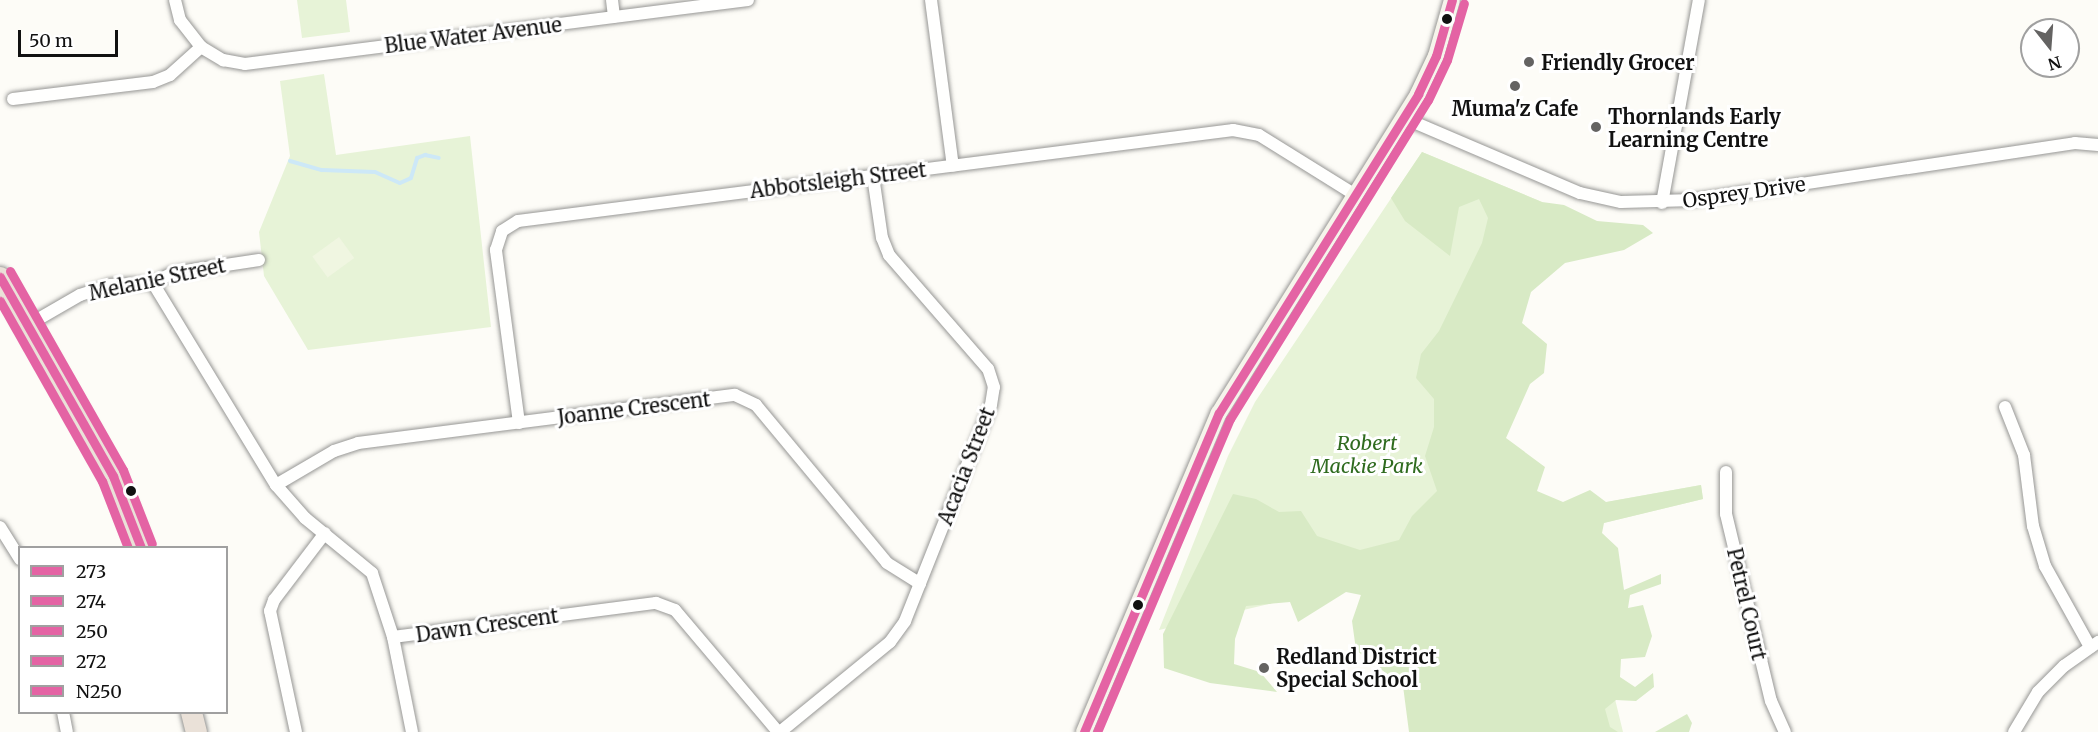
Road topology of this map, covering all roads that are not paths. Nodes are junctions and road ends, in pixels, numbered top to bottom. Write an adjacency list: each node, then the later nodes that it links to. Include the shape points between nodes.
1 (175, 0): 8 (street, via 180,20)
2 (612, 0): 7 (street)
3 (748, 0): 7 (street, Blue Water Avenue)
4 (931, 0): 12 (street)
5 (1452, 0): 10 (street, via 1436,56)
6 (1699, 0): 15 (street)
7 (614, 17): 8 (street, Blue Water Avenue, via 244,64 223,60)
8 (201, 47): 9 (street, via 170,75 153,82)
9 (13, 99)
10 (1404, 118): 14 (street); 15 (street, Osprey Drive, via 1580,193 1621,202)
11 (2098, 145): 15 (street, Osprey Drive, via 2074,143)
12 (953, 166): 13 (street, Abbotsleigh Street); 14 (street, Abbotsleigh Street, via 1246,131)
13 (873, 176): 21 (street, Abbotsleigh Street, via 518,221 502,231 496,250); 28 (street, Acacia Street, via 882,238 889,255 988,369 994,387 991,405)
14 (1352, 193): 38 (street, via 1219,413)
15 (1662, 203)
16 (259, 260): 18 (street, Melanie Street, via 173,273)
17 (0, 277): 19 (highway)
18 (153, 283): 19 (street, Melanie Street, via 110,285 80,295); 23 (street, Dawn Crescent)
19 (28, 325): 26 (highway, via 113,476)
20 (2006, 407): 30 (street, via 2024,455 2033,526 2045,566)
21 (519, 423): 23 (street, Joanne Crescent, via 358,443 334,451); 28 (street, Joanne Crescent, via 735,395 756,405 887,563)
22 (1726, 472): 39 (street, Petrel Court, via 1726,514 1771,701)
23 (276, 485): 25 (street, Dawn Crescent, via 305,518)
24 (0, 527): 27 (street)
25 (325, 533): 29 (street, Dawn Crescent, via 372,573); 35 (street, via 274,600 270,611)
26 (140, 546)
27 (18, 556)
28 (920, 584): 37 (street, Acacia Street, via 905,621 890,642)
29 (393, 637): 36 (street); 37 (street, Dawn Crescent, via 656,603 675,610)
30 (2094, 645): 40 (street, via 2038,692)
31 (64, 714): 33 (street)
32 (192, 714): 34 (highway)
33 (68, 732)
34 (196, 732)
35 (296, 732)
36 (412, 732)
37 (779, 732)
38 (1084, 732)
39 (1785, 732)
40 (2014, 732)

